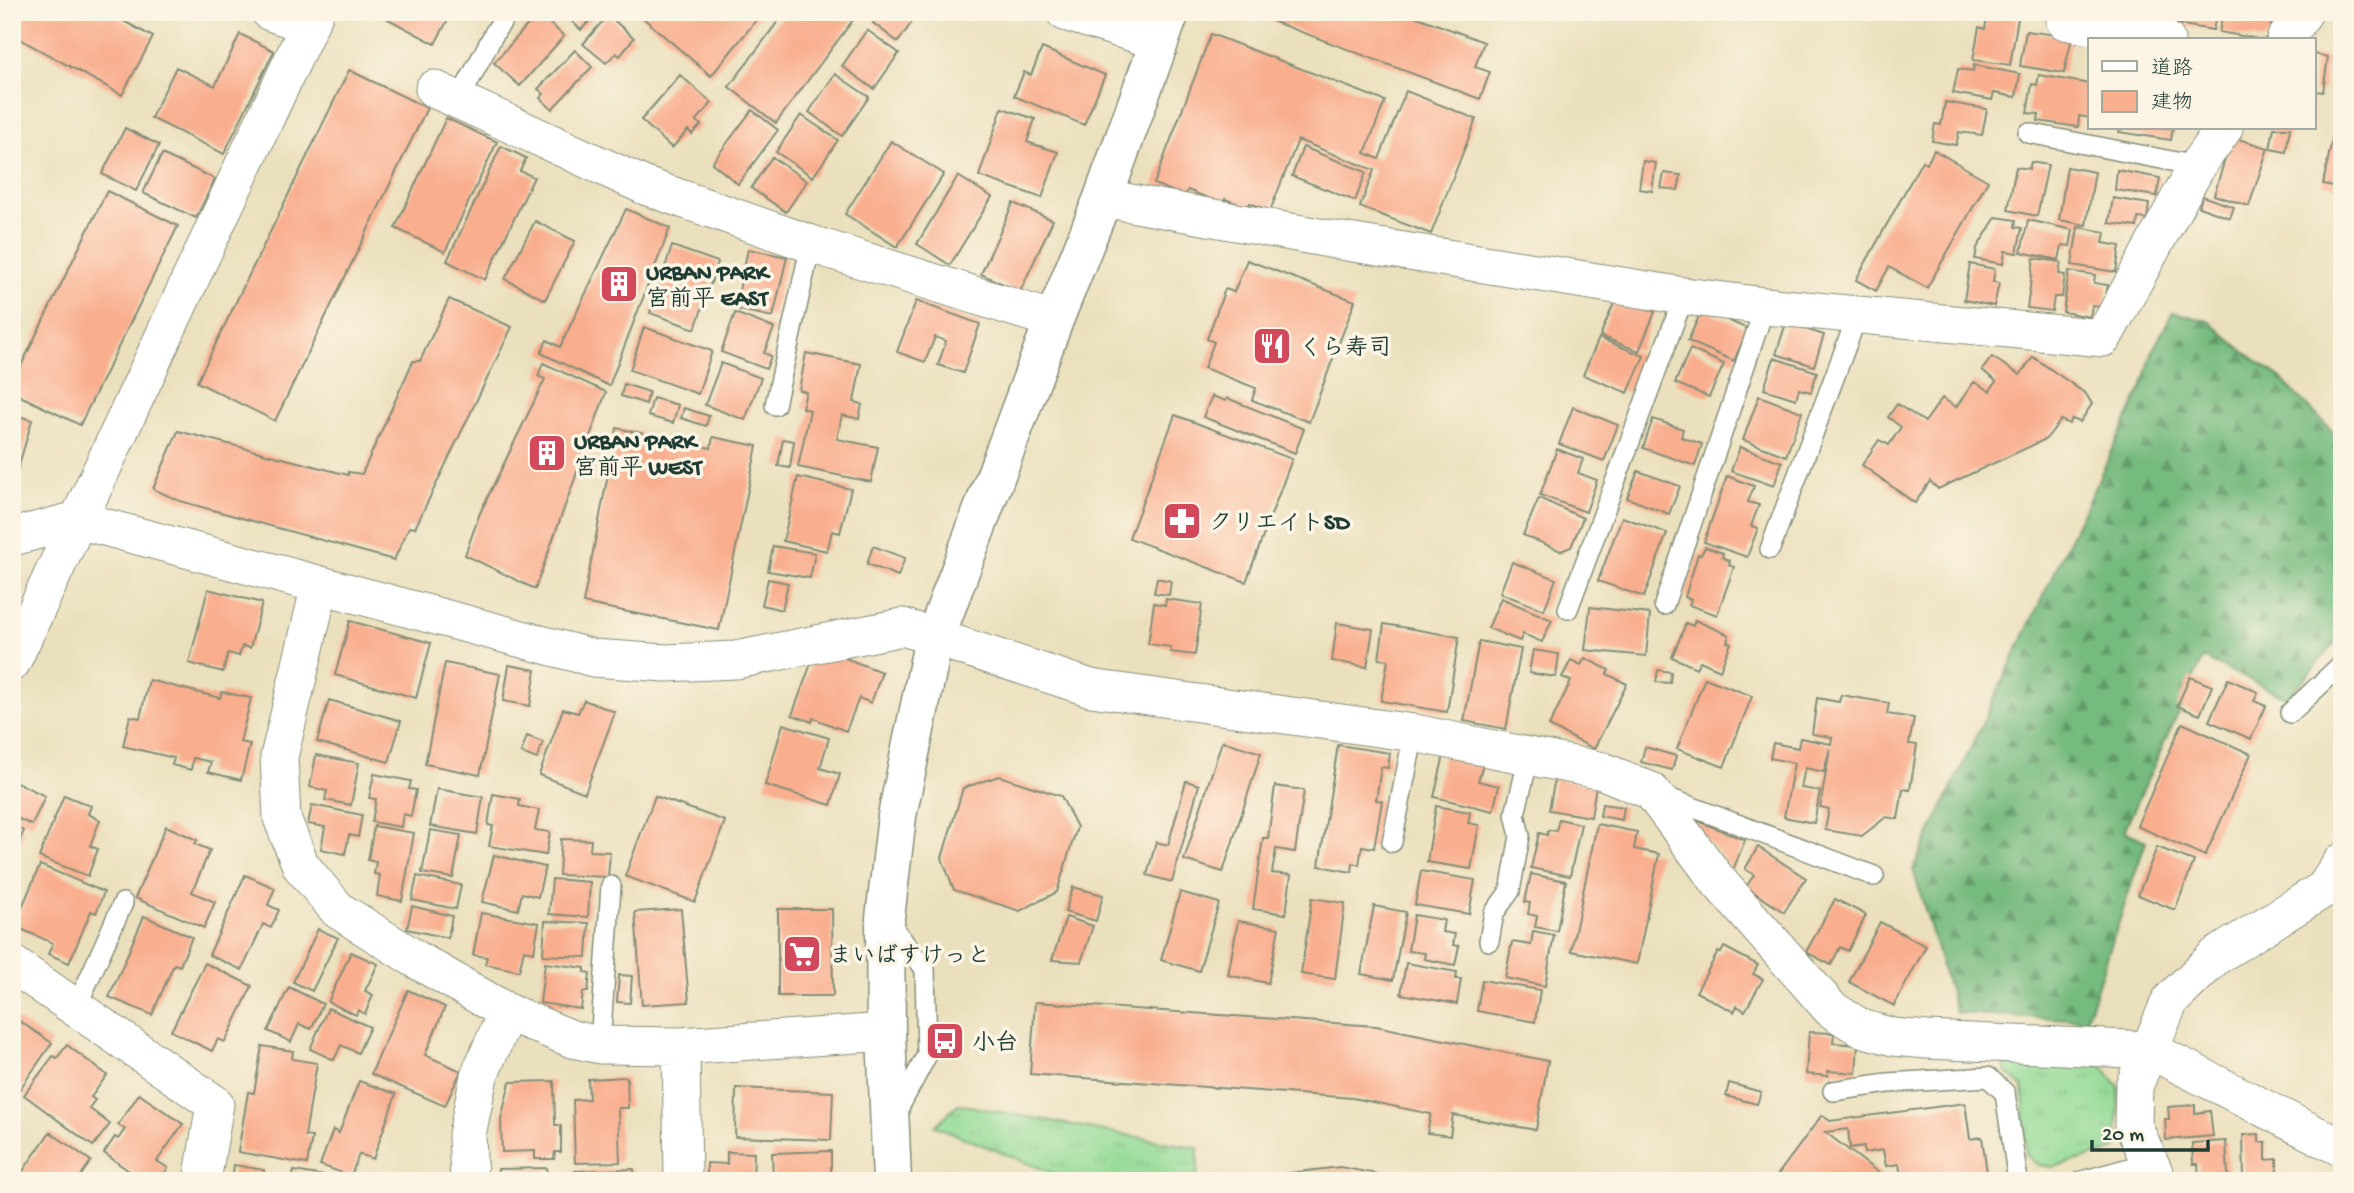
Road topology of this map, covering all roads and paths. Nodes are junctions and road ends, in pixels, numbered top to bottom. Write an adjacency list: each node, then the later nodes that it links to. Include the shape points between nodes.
1 (270, 12): 5 (street)
2 (509, 12): 10 (lane)
3 (2304, 12): 9 (street)
4 (1080, 15): 7 (street)
5 (311, 18): 21 (street)
6 (2065, 21): 8 (street)
7 (1164, 27): 14 (street)
8 (2155, 38)
9 (2286, 38)
10 (446, 95): 15 (street, via 645,186)
11 (2223, 130): 13 (street)
12 (2028, 133): 13 (lane)
13 (2197, 166): 18 (street, via 2103,338)
14 (1103, 198): 16 (street); 19 (street)
15 (811, 244): 19 (street); 20 (lane)
16 (1684, 296): 17 (street); 26 (lane)
17 (1765, 306): 18 (street); 25 (lane)
18 (1858, 314): 23 (lane)
19 (1054, 320): 27 (street)
20 (775, 405)
21 (78, 520): 22 (street); 24 (street); 28 (street)
22 (12, 537)
23 (1770, 549)
24 (320, 585): 27 (street, via 593,658 666,663 736,660 903,627); 43 (street, via 279,757 282,818 301,866 338,910)
25 (1664, 605)
26 (1569, 609)
27 (935, 638): 31 (street, via 1091,688); 39 (street, via 897,816)
28 (12, 662)
29 (2342, 664): 30 (lane)
30 (2290, 713)
31 (1414, 733): 32 (street); 34 (lane)
32 (1529, 757): 33 (street, via 1603,771); 40 (lane, via 1515,814 1520,836 1510,891 1493,913)
33 (1651, 791): 36 (lane); 47 (street, via 1719,882 1831,1009 1861,1028 1927,1040)
34 (1392, 842)
35 (2342, 862): 47 (street, via 2324,889 2216,956 2170,1001)
36 (1874, 876)
37 (611, 886): 45 (lane)
38 (122, 903): 42 (lane)
39 (885, 918): 44 (street); 49 (lane, via 925,969 927,1055)
40 (1489, 941)
41 (12, 964): 42 (street)
42 (76, 1008): 52 (street, via 215,1104)
43 (507, 1012): 45 (street, via 572,1040); 53 (street, via 479,1076 467,1135)
44 (886, 1032): 46 (street); 49 (street)
45 (600, 1045): 46 (street)
46 (681, 1046): 54 (street)
47 (2150, 1050): 50 (street); 51 (street, via 2134,1086 2133,1125)
48 (1833, 1091): 56 (lane, via 1988,1077 2005,1093)
49 (890, 1124): 55 (street)
50 (2342, 1148)
51 (2155, 1171): 57 (lane)
52 (202, 1181)
53 (469, 1181)
54 (683, 1181)
55 (892, 1181)
56 (2018, 1181)
57 (2082, 1181)

